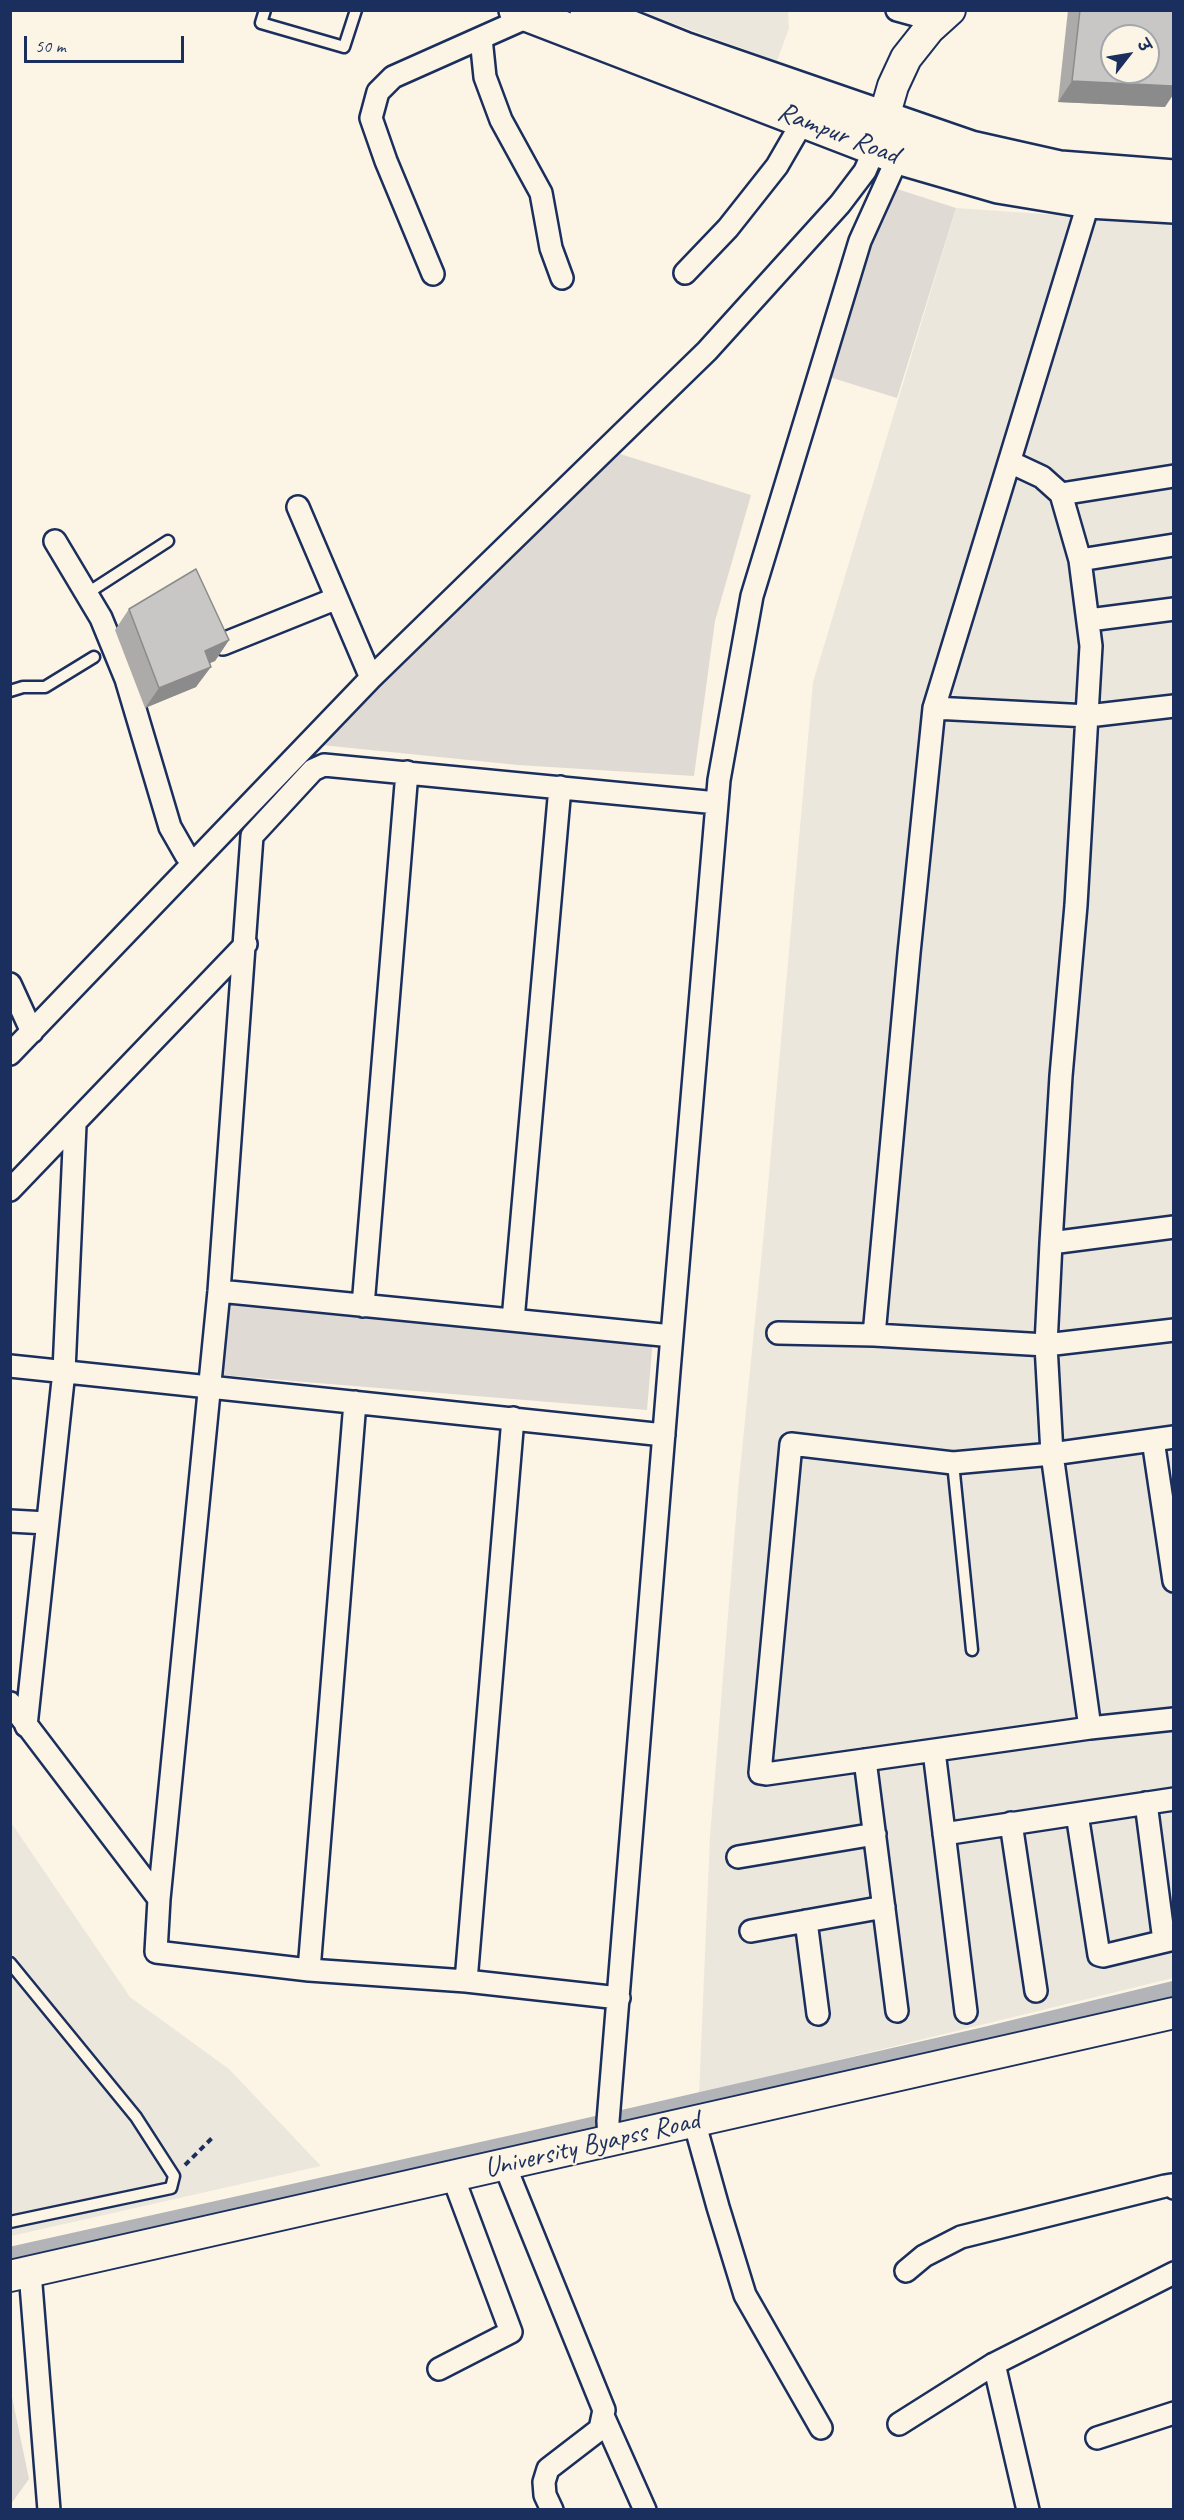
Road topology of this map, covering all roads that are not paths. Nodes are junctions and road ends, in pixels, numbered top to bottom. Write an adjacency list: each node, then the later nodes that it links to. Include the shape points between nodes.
1 (265, 10): 2 (lane, via 261,23 344,47)
2 (356, 10)
3 (586, 10): 8 (main road, via 684,49)
4 (897, 10): 6 (street)
5 (523, 13): 7 (street); 9 (main road, Rampur Road)
6 (943, 16): 8 (main road, via 906,58)
7 (481, 38): 15 (street, via 393,77 378,92 371,118); 16 (street, via 485,77 501,120 541,193 551,248)
8 (884, 117): 10 (main road); 12 (main road, via 971,148 1060,168)
9 (803, 121): 10 (main road, Rampur Road); 14 (street, via 777,166 728,228)
10 (886, 153): 12 (main road, Rampur Road, via 998,186); 31 (street, via 865,171 840,204 706,351); 38 (street, via 752,596)
11 (1173, 177): 12 (main road)
12 (1091, 186): 13 (main road, Rampur Road); 17 (street)
13 (1173, 206)
14 (685, 273)
15 (433, 274)
16 (562, 278)
17 (1010, 462): 19 (street, via 1042,477); 34 (street)
18 (1173, 476): 19 (street)
19 (1061, 494): 24 (street)
20 (298, 507): 26 (street)
21 (55, 541): 25 (street)
22 (168, 541): 25 (lane)
23 (1173, 545): 24 (street)
24 (1080, 560): 28 (street)
25 (86, 594): 39 (street, via 101,618 126,679 170,827)
26 (335, 598): 29 (street); 31 (street)
27 (1173, 609): 28 (street)
28 (1089, 620): 35 (street)
29 (223, 644)
30 (94, 657): 32 (lane, via 55,683)
31 (371, 678): 39 (street)
32 (10, 691)
33 (1173, 706): 35 (street)
34 (934, 708): 35 (street); 53 (street)
35 (1088, 716): 47 (street)
36 (407, 772): 37 (street); 40 (street, via 324,765 305,778 252,836); 49 (street)
37 (560, 787): 38 (street); 50 (street)
38 (717, 802): 54 (street)
39 (194, 862): 42 (street)
40 (246, 944): 44 (street); 48 (street)
41 (10, 984): 42 (street)
42 (32, 1032): 43 (street)
43 (10, 1054)
44 (75, 1125): 45 (street); 57 (street)
45 (10, 1190)
46 (1173, 1227): 47 (street)
47 (1051, 1243): 55 (street)
48 (219, 1291): 49 (street); 58 (street)
49 (363, 1306): 50 (street)
50 (513, 1320): 54 (street)
51 (1173, 1330): 55 (street)
52 (778, 1333): 53 (street)
53 (874, 1335): 55 (street)
54 (672, 1336): 61 (street)
55 (1046, 1345): 63 (street)
56 (10, 1366): 57 (street)
57 (64, 1371): 58 (street); 67 (street)
58 (210, 1387): 59 (street); 83 (street)
59 (355, 1402): 60 (street); 89 (street)
60 (513, 1418): 61 (street); 90 (street)
61 (664, 1435): 92 (street)
62 (1163, 1438): 63 (street); 65 (street)
63 (1053, 1454): 64 (street); 73 (street)
64 (952, 1463): 69 (lane); 75 (street, via 791,1444 759,1769 766,1774)
65 (1169, 1514): 68 (street)
66 (10, 1521): 67 (street)
67 (47, 1523): 72 (street)
68 (1173, 1581)
69 (972, 1650)
70 (10, 1703): 72 (street)
71 (1173, 1719): 73 (street)
72 (26, 1726): 83 (street)
73 (1090, 1728): 74 (street)
74 (934, 1751): 75 (street); 81 (street)
75 (866, 1760): 80 (street)
76 (1173, 1799): 77 (street)
77 (1146, 1803): 78 (street); 87 (street)
78 (1077, 1814): 79 (street); 87 (street, via 1097,1952 1103,1956)
79 (1011, 1824): 81 (street); 91 (street)
80 (875, 1834): 82 (street); 84 (street)
81 (944, 1834): 94 (street)
82 (738, 1857)
83 (159, 1899): 89 (street, via 156,1952)
84 (884, 1907): 85 (street); 93 (street)
85 (806, 1921): 86 (street); 96 (street)
86 (752, 1931)
87 (1169, 1940)
88 (10, 1963): 102 (lane, via 135,2117 174,2176 171,2188)
89 (309, 1970): 90 (street)
90 (466, 1982): 92 (street)
91 (1036, 1991)
92 (619, 1998): 98 (street)
93 (897, 2012)
94 (966, 2012)
95 (1173, 2013): 97 (main road, University Byapss Road)
96 (818, 2014)
97 (694, 2121): 98 (main road, University Byapss Road); 111 (street, via 745,2295)
98 (608, 2131): 99 (main road, University Byapss Road)
99 (505, 2166): 100 (main road, University Byapss Road); 109 (street)
100 (453, 2177): 105 (main road, University Byapss Road); 107 (street, via 511,2332)
101 (1173, 2188): 103 (street, via 1165,2186 961,2237 924,2256)
102 (10, 2222)
103 (906, 2271)
104 (1173, 2273): 106 (street)
105 (20, 2274): 113 (street)
106 (994, 2364): 110 (street); 116 (street)
107 (440, 2369)
108 (1173, 2413): 112 (street)
109 (604, 2418): 114 (street, via 600,2429 548,2469 544,2482); 115 (street)
110 (899, 2424)
111 (821, 2428)
112 (1097, 2439)
113 (49, 2510)
114 (552, 2510)
115 (645, 2510)
116 (1028, 2510)

